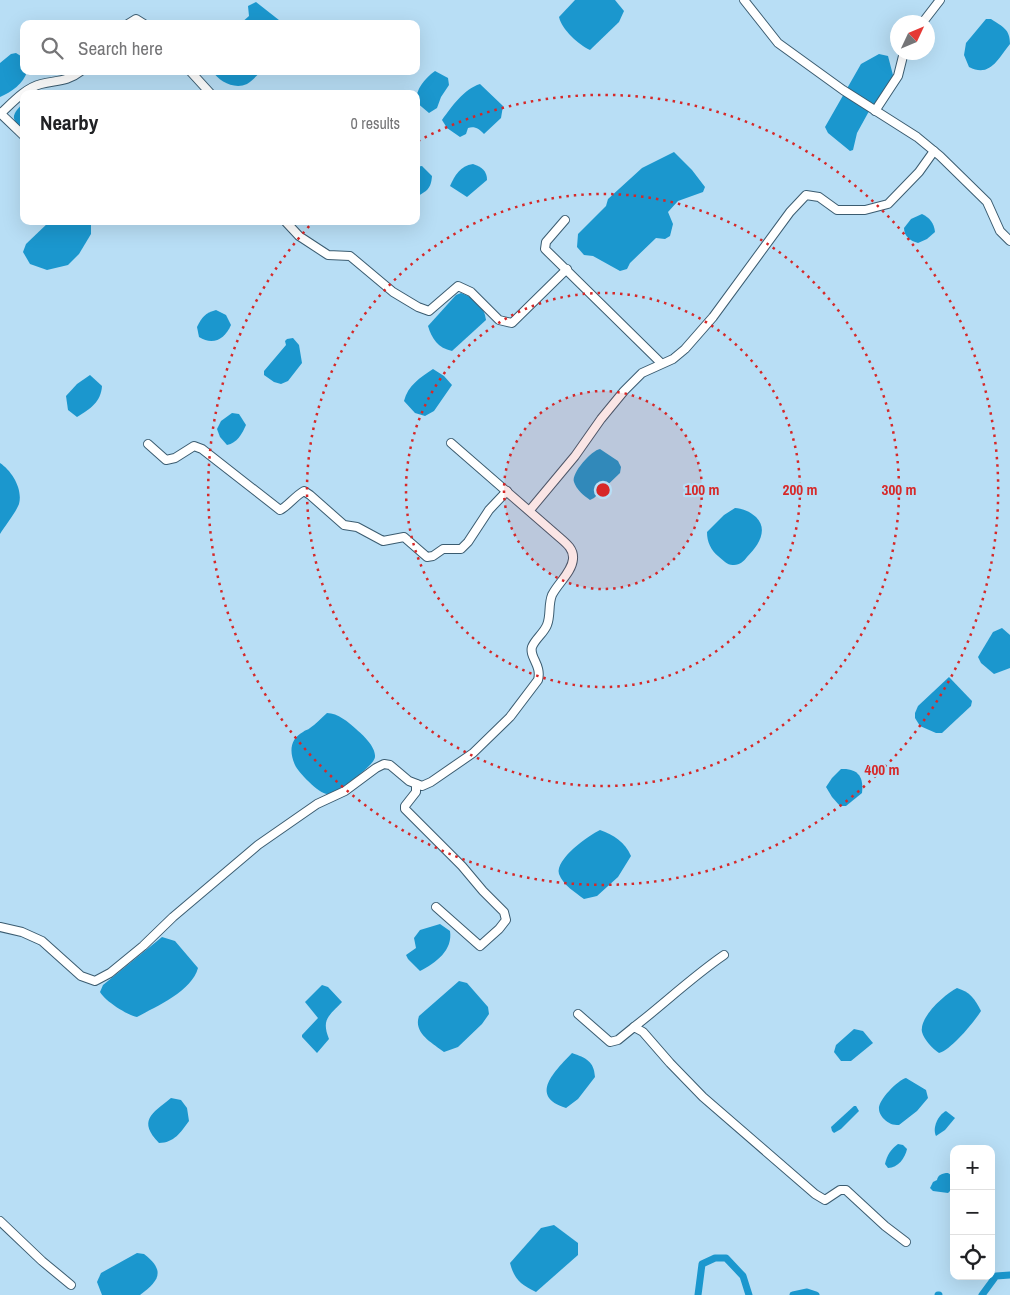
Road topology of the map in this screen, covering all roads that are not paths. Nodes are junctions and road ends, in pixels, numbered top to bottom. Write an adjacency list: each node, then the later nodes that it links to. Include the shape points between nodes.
1 (744, 0): 10 (street, via 778,43)
2 (940, 0): 3 (street)
3 (928, 15)
4 (902, 60): 10 (street, via 898,76)
5 (76, 75): 7 (street)
6 (194, 75): 8 (street)
7 (26, 90)
8 (207, 90)
9 (20, 96): 11 (street)
10 (875, 111): 13 (street)
11 (0, 114): 12 (street)
12 (20, 132)
13 (934, 151): 16 (street, via 987,202 1000,231); 18 (street, via 920,172 888,204 865,210 837,210 819,197 806,195 713,317 673,359)
14 (565, 220): 17 (street, via 546,242 545,249)
15 (289, 225): 17 (street, via 299,236 328,255 350,256 393,292 429,310 458,286 471,292 499,320 512,323)
16 (1010, 241)
17 (567, 269): 18 (street)
18 (661, 363): 22 (street, via 642,373 624,391)
19 (451, 443): 21 (street)
20 (148, 444): 21 (street, via 166,460 194,446 202,449 280,510 304,491 344,525 357,527 383,541 404,537 427,557 443,550 461,549)
21 (506, 491): 22 (street)
22 (530, 510): 23 (street, via 571,548 574,558 571,568 553,593 547,627 531,651 540,673 538,680 510,717 473,753 431,782 422,786)
23 (416, 784): 24 (street, via 416,792 405,809 504,912 506,920 480,946); 25 (street, via 384,764 344,791 317,804 258,844 143,946 95,981 81,976 42,941)
24 (436, 907)
25 (0, 927)
26 (724, 955): 28 (street)
27 (578, 1014): 28 (street, via 610,1042 618,1040)
28 (634, 1027): 30 (street, via 643,1032 670,1064 704,1096 815,1194 825,1200 840,1190 846,1190)
29 (0, 1222): 31 (street)
30 (906, 1242)
31 (71, 1285)

